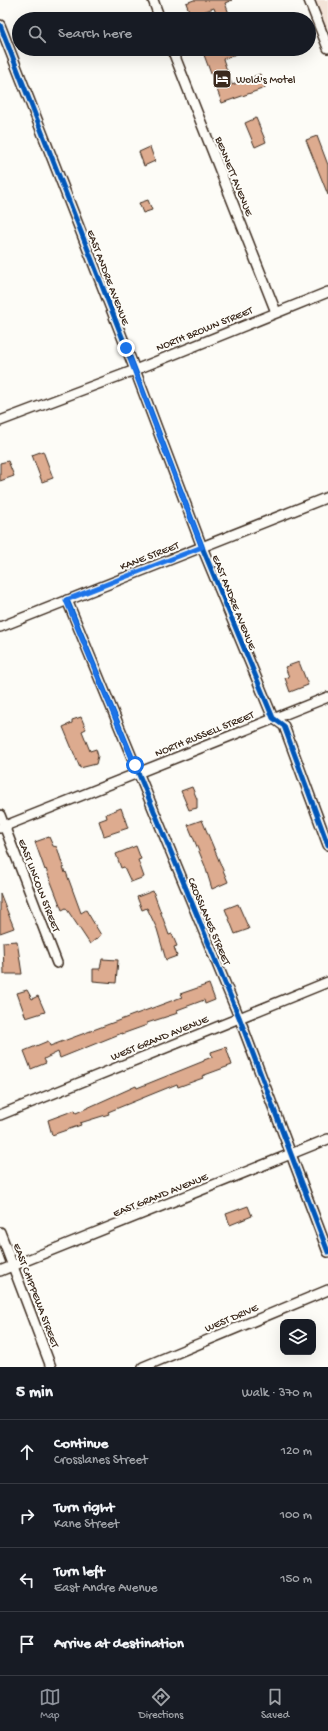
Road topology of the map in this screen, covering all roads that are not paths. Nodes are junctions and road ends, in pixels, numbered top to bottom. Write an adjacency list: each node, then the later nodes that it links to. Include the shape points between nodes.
1 (153, 0): 3 (street)
2 (309, 0): 4 (street)
3 (157, 12)
4 (314, 12)
5 (316, 18): 7 (street)
6 (0, 25): 9 (street, EAST ANDRE AVENUE)
7 (328, 48)
8 (12, 56): 13 (street, EAST ANDRE AVENUE)
9 (12, 56)
10 (175, 56): 12 (street, BENNETT AVENUE)
11 (328, 292): 12 (street, NORTH BROWN STREET)
12 (276, 312): 13 (street, NORTH BROWN STREET)
13 (135, 370): 14 (street, NORTH BROWN STREET); 16 (street, EAST ANDRE AVENUE)
14 (0, 421)
15 (328, 497): 16 (street, KANE STREET)
16 (202, 547): 17 (street, KANE STREET); 20 (street, EAST ANDRE AVENUE)
17 (66, 600): 18 (street, KANE STREET); 21 (street, CROSSLANES STREET)
18 (0, 627)
19 (328, 697): 20 (street, NORTH RUSSELL STREET)
20 (272, 718): 21 (street, NORTH RUSSELL STREET); 24 (street, EAST ANDRE AVENUE, via 284,726)
21 (138, 773): 23 (street, NORTH RUSSELL STREET); 27 (street, CROSSLANES STREET)
22 (0, 815): 23 (street, EAST LINCOLN STREET)
23 (2, 827): 25 (street, EAST LINCOLN STREET)
24 (328, 845)
25 (57, 963)
26 (328, 982): 27 (street, WEST GRAND AVENUE)
27 (239, 1017): 28 (street, WEST GRAND AVENUE); 30 (street, CROSSLANES STREET)
28 (0, 1115)
29 (328, 1139): 30 (street, EAST GRAND AVENUE)
30 (292, 1154): 32 (street, CROSSLANES STREET); 33 (street, EAST GRAND AVENUE)
31 (0, 1232): 33 (street, EAST CHIPPEWA STREET)
32 (328, 1252)
33 (14, 1265): 34 (street, EAST GRAND AVENUE); 36 (street, EAST CHIPPEWA STREET)
34 (0, 1271)
35 (328, 1290): 37 (street, WEST DRIVE)
36 (51, 1367)
37 (144, 1367)

